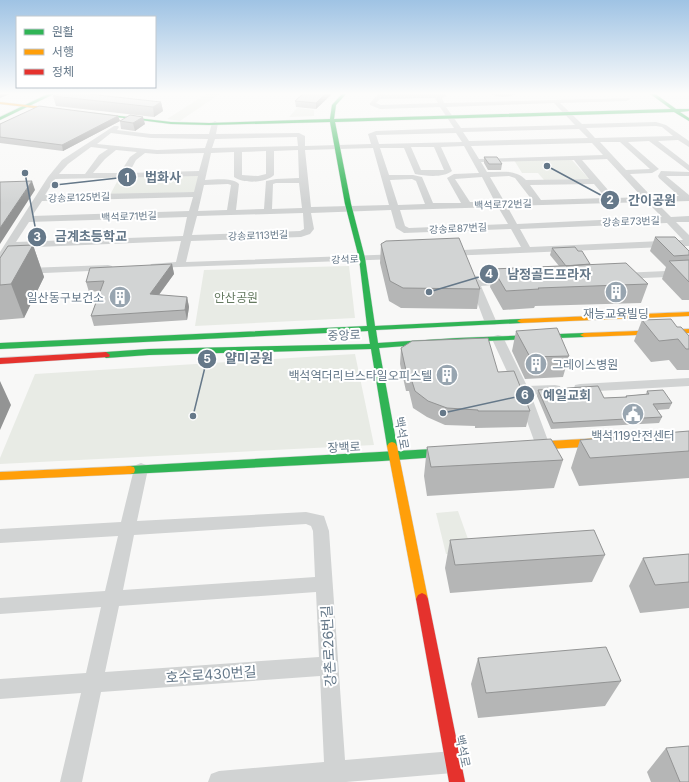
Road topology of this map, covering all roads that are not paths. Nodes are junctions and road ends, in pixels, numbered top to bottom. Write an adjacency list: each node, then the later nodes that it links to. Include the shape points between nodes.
1 (112, 129): 8 (street, 강송로125번길)
2 (214, 129): 9 (street)
3 (334, 129): 21 (main road, 백석로)
4 (468, 129): 7 (street)
5 (583, 129): 12 (street, 강송로73번길)
6 (669, 129): 10 (street)
7 (458, 130): 14 (street); 19 (street, via 372,134)
8 (109, 131): 9 (street, via 170,137); 15 (street, 강송로125번길)
9 (212, 136): 22 (street, via 296,134 301,136); 26 (street)
10 (680, 138): 11 (street); 17 (street)
11 (651, 139): 13 (street); 31 (street)
12 (592, 140): 13 (street); 14 (street); 28 (street, 강송로73번길)
13 (622, 140): 32 (street, via 655,169)
14 (466, 144): 16 (street); 30 (street)
15 (89, 145): 20 (street); 40 (street, 강송로125번길, via 65,162)
16 (437, 145): 18 (street); 35 (street, 백석로72번길)
17 (689, 145)
18 (407, 146): 19 (street); 39 (street)
19 (377, 147): 21 (street); 41 (street)
20 (114, 148): 24 (street); 38 (street, via 102,157)
21 (337, 148): 22 (street); 58 (main road, 백석로)
22 (302, 149): 23 (street); 43 (street)
23 (270, 150): 25 (street); 42 (street)
24 (142, 151): 27 (street); 36 (street, via 133,159)
25 (238, 151): 26 (street); 44 (street)
26 (208, 152): 27 (street); 33 (street)
27 (176, 157): 34 (street)
28 (608, 157): 29 (street); 32 (street, 강송로73번길)
29 (576, 158): 30 (street); 45 (street)
30 (476, 160): 37 (street)
31 (688, 171): 50 (street, 백석로72번길, via 664,173 662,176)
32 (623, 172): 51 (street, 강송로73번길)
33 (202, 173): 34 (street, 강송로125번길); 46 (street)
34 (168, 174): 36 (street, 강송로125번길)
35 (450, 174): 37 (street, 백석로72번길); 39 (street, 백석로72번길, via 431,173); 55 (street, 백석로72번길)
36 (123, 175): 38 (street, 강송로125번길)
37 (484, 175): 47 (street, 백석로72번길, via 509,174 518,176); 54 (street)
38 (87, 176): 40 (street, 강송로125번길)
39 (419, 176): 41 (street, 백석로72번길); 56 (street)
40 (52, 178): 49 (street, 강송로125번길)
41 (386, 178): 57 (street)
42 (270, 179): 43 (street); 44 (street); 60 (street)
43 (303, 179): 59 (street)
44 (236, 180): 46 (street); 61 (street)
45 (596, 181): 47 (street); 52 (street)
46 (200, 183): 48 (street)
47 (523, 183): 53 (street, 백석로72번길)
48 (197, 194): 49 (street, 강송로125번길); 62 (street)
49 (39, 198): 63 (street, 강송로125번길)
50 (688, 198): 51 (street, 백석로72번길)
51 (650, 200): 52 (street, 백석로72번길); 65 (street, 강송로73번길)
52 (613, 201): 53 (street, 백석로72번길)
53 (539, 203): 54 (street, 백석로72번길)
54 (501, 204): 55 (street, 백석로72번길); 67 (street)
55 (467, 205): 56 (street, 백석로72번길)
56 (430, 206): 57 (street, 백석로72번길)
57 (394, 207): 58 (street, 백석로72번길); 67 (street, 강송로87번길, via 403,230 407,231)
58 (349, 209): 59 (street, 백석로71번길); 75 (main road, 백석로)
59 (307, 210): 60 (street, 백석로71번길); 68 (street, 강송로113번길, via 309,228 301,234)
60 (268, 211): 61 (street, 백석로71번길)
61 (231, 213): 62 (street, 백석로71번길)
62 (193, 214): 63 (street, 백석로71번길); 68 (street)
63 (26, 219): 70 (street, 강송로125번길)
64 (689, 219): 65 (street, 강송로73번길)
65 (669, 220): 66 (street, 강송로73번길); 69 (street, 강송로73번길)
66 (592, 223): 67 (street, 강송로87번길)
67 (514, 226): 71 (street)
68 (188, 238): 70 (street, 강송로113번길); 77 (street)
69 (689, 242): 71 (street)
70 (10, 245): 76 (street, 강송로125번길)
71 (527, 249): 72 (street)
72 (462, 252): 73 (street); 84 (street)
73 (440, 253)
74 (410, 255): 75 (street, 강석로)
75 (362, 258): 77 (street, 강석로); 87 (main road, 백석로)
76 (0, 260)
77 (180, 265): 78 (street, 강석로)
78 (147, 266)
79 (117, 267): 80 (street)
80 (0, 272)
81 (689, 272): 82 (street)
82 (611, 276)
83 (515, 281): 84 (street)
84 (475, 283): 86 (street)
85 (689, 314): 86 (main road, 중앙로)
86 (491, 323): 87 (main road, 중앙로)
87 (371, 328): 90 (main road, 중앙로); 91 (main road, 백석로)
88 (689, 331): 89 (main road, 중앙로)
89 (498, 339): 91 (main road, 중앙로); 94 (street)
90 (0, 346)
91 (374, 346): 92 (main road, 중앙로, via 149,352); 99 (main road, 백석로)
92 (0, 361)
93 (689, 382): 94 (street)
94 (523, 391): 96 (street)
95 (612, 441): 96 (main road)
96 (543, 446): 97 (main road)
97 (520, 447)
98 (459, 451): 99 (main road, 장백로)
99 (394, 456): 100 (main road, 장백로); 111 (main road, 백석로)
100 (141, 469): 101 (main road, 장백로); 102 (street)
101 (0, 476)
102 (128, 528): 103 (street); 104 (street, 강촌로26번길, via 306,518 318,521 321,531); 105 (street)
103 (0, 536)
104 (324, 584): 105 (street); 107 (street, 강촌로26번길)
105 (111, 599): 106 (street); 108 (street)
106 (0, 606)
107 (329, 666): 108 (street, 호수로430번길); 110 (street, 강촌로26번길)
108 (93, 682): 109 (street, 호수로430번길); 112 (street)
109 (0, 689)
110 (335, 771): 111 (street); 113 (street)
111 (455, 772)
112 (71, 782)
113 (219, 782)

